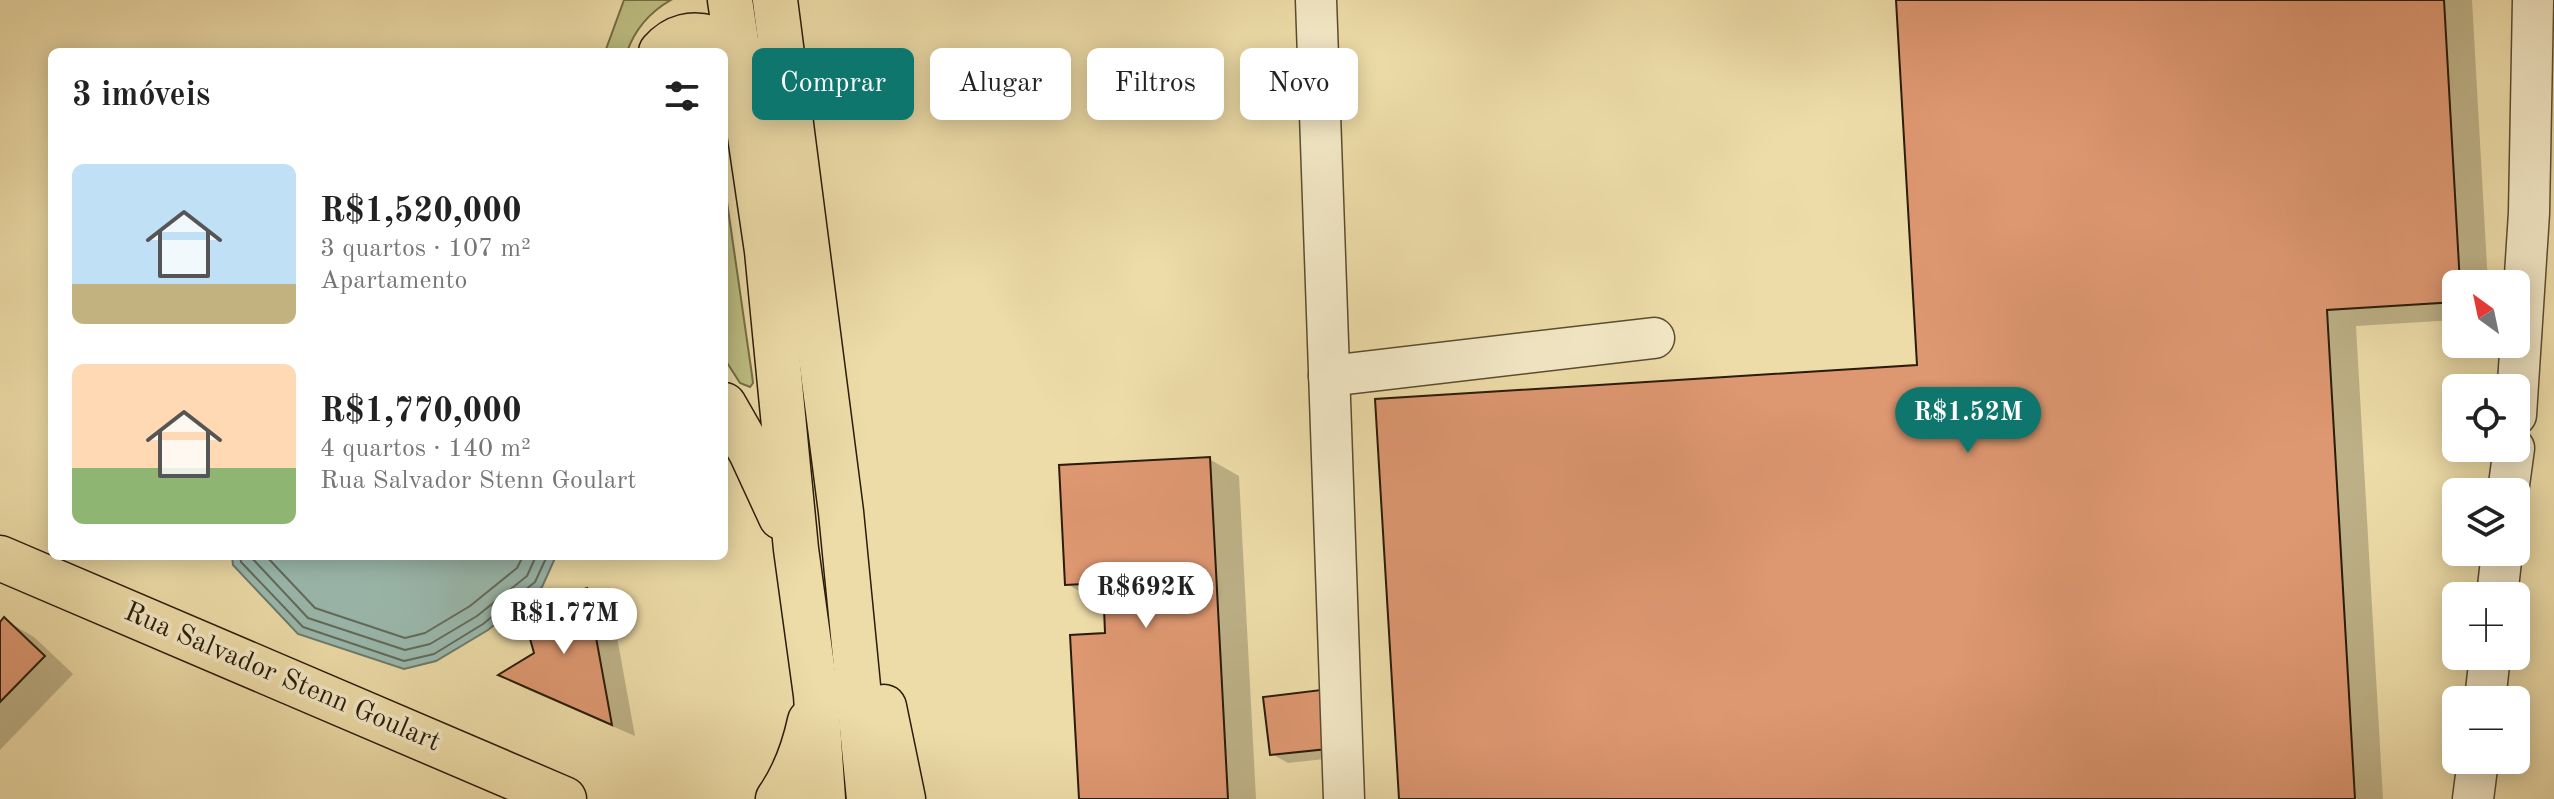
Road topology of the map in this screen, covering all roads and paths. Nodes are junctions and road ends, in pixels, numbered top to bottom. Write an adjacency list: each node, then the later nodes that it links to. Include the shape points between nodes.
1 (730, 0): 6 (main road)
2 (775, 0): 7 (main road)
3 (1316, 0): 10 (lane)
4 (2533, 0): 9 (lane, via 2529,213)
5 (666, 48): 6 (main road, via 680,36 700,36)
6 (738, 49): 7 (main road, via 768,85); 12 (main road, via 767,251)
7 (797, 167): 14 (main road)
8 (1654, 338): 10 (lane)
9 (2519, 374)
10 (1329, 376): 22 (lane)
11 (728, 412): 12 (main road)
12 (796, 549): 15 (main road)
13 (0, 558): 17 (main road, Rua Salvador Stenn Goulart)
14 (847, 588): 20 (main road); 21 (main road, via 875,663)
15 (816, 695): 18 (main road, via 806,741); 19 (main road)
16 (2476, 774): 23 (lane)
17 (564, 799)
18 (778, 799)
19 (823, 799)
20 (869, 799)
21 (903, 799)
22 (1344, 799)
23 (2473, 799)

